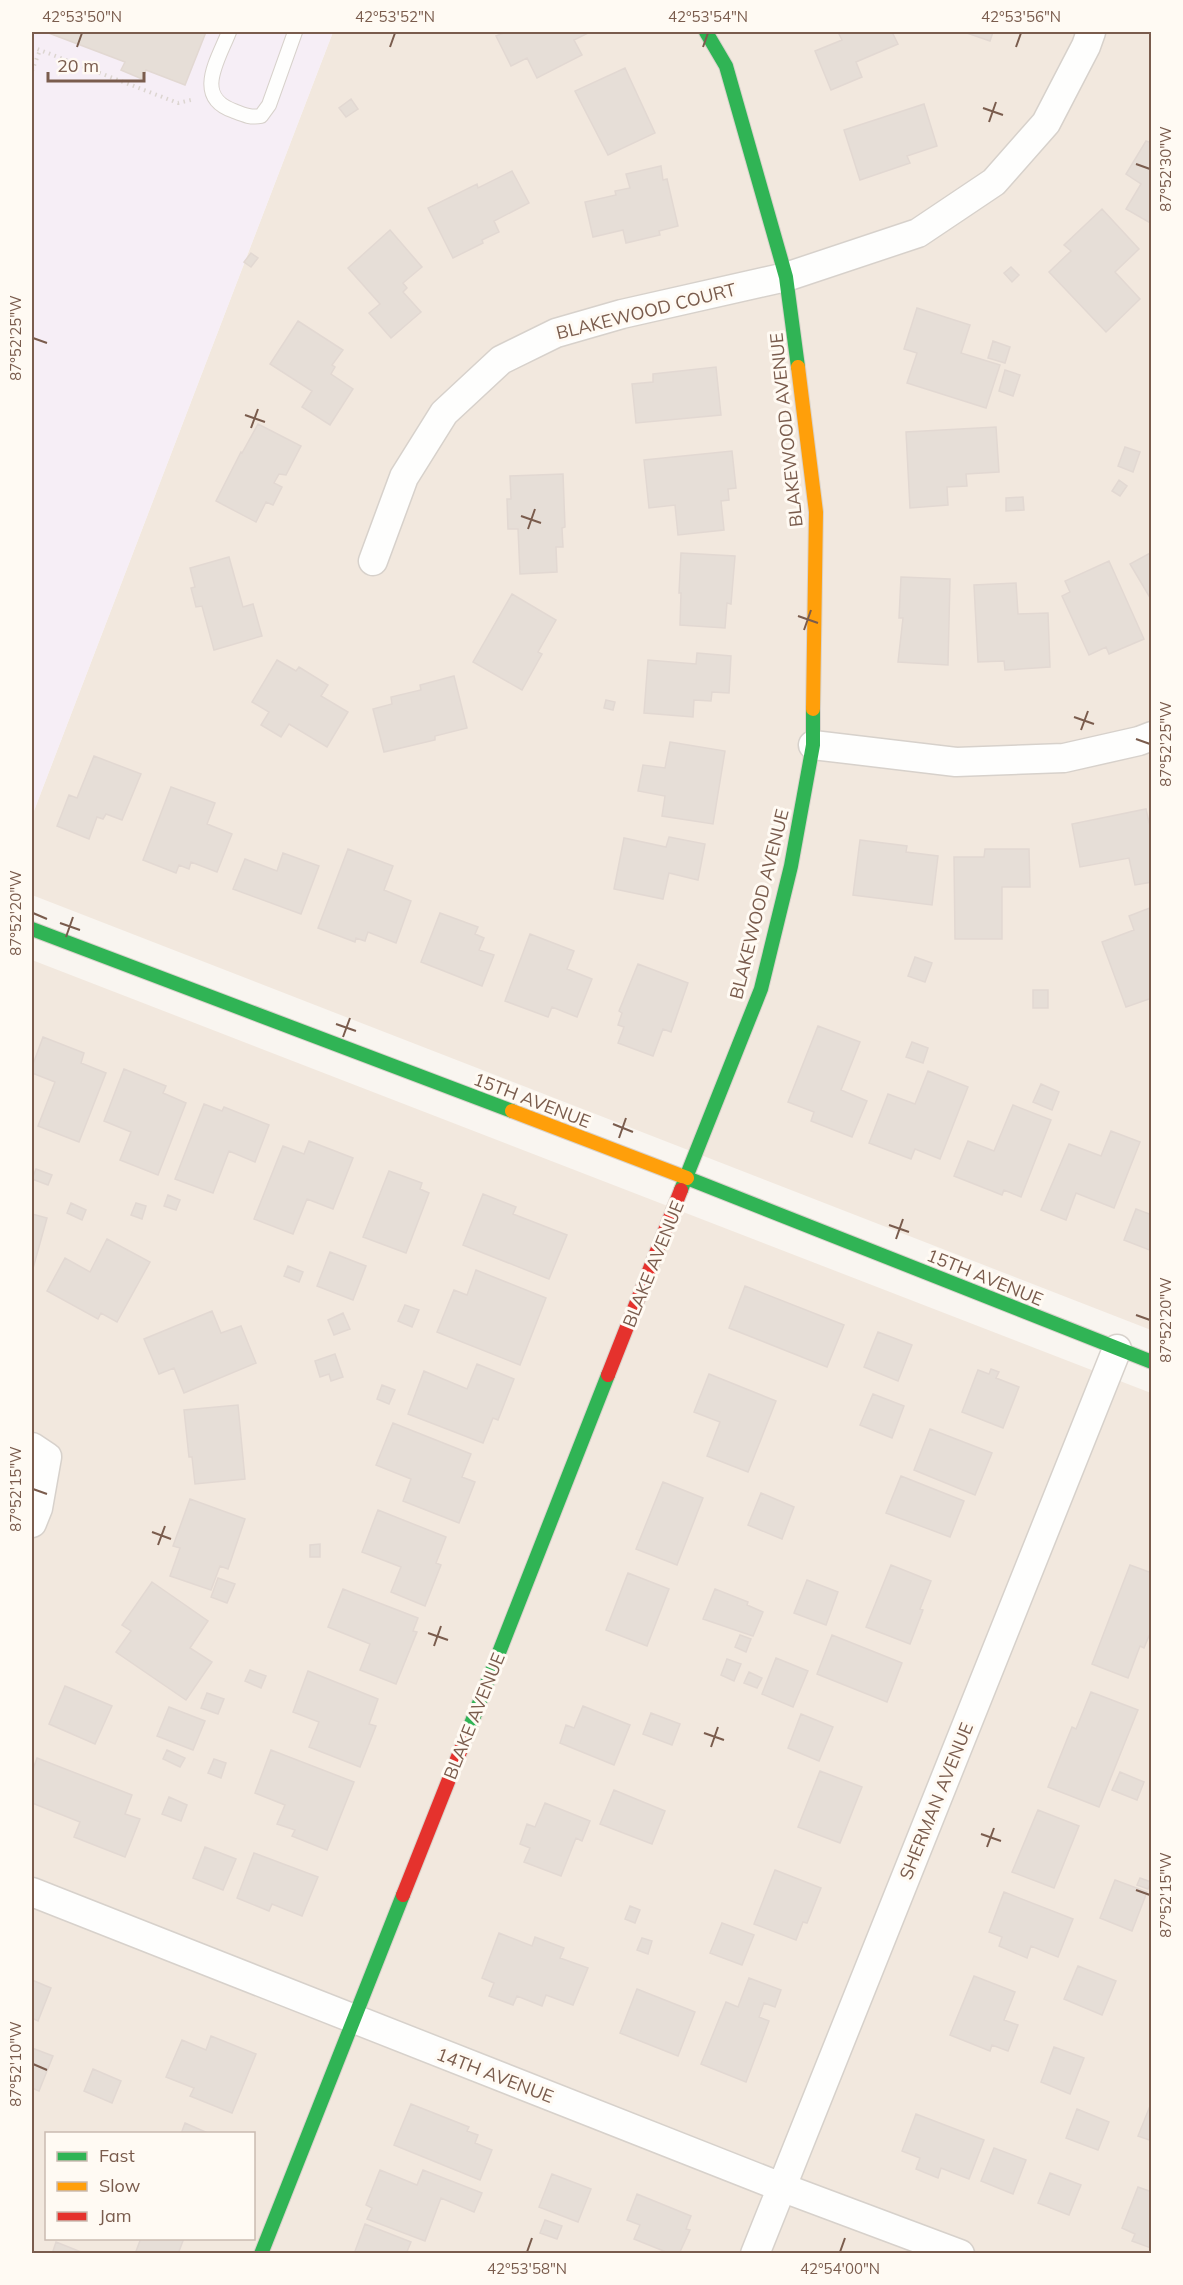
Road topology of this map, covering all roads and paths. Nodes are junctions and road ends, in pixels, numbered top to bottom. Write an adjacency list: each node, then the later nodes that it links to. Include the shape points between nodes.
1 (229, 32): 8 (lane, via 210,83)
2 (295, 32): 8 (lane, via 269,105 261,116 251,118 222,107)
3 (706, 32): 9 (street, BLAKEWOOD AVENUE, via 726,66)
4 (1091, 32): 9 (street, via 1046,123 994,182 918,233)
5 (32, 47): 6 (path)
6 (40, 50): 7 (path); 8 (path, via 178,103)
7 (32, 71)
8 (213, 95)
9 (786, 277): 10 (street, BLAKEWOOD COURT, via 567,330 501,360 438,422 404,477); 12 (street, BLAKEWOOD AVENUE, via 816,512)
10 (373, 561)
11 (1152, 736): 12 (street, via 1064,758 956,762)
12 (813, 745): 14 (street, BLAKEWOOD AVENUE, via 761,989)
13 (32, 929): 14 (street, 15TH AVENUE)
14 (687, 1178): 15 (street, 15TH AVENUE); 20 (street, BLAKE AVENUE)
15 (1117, 1349): 16 (street, 15TH AVENUE); 21 (street, SHERMAN AVENUE)
16 (1152, 1362)
17 (39, 1452): 18 (street, via 38,1508)
18 (32, 1523)
19 (32, 1892): 20 (street, 14TH AVENUE)
20 (354, 2020): 21 (street, 14TH AVENUE); 22 (street, BLAKE AVENUE)
21 (781, 2187): 23 (street, SHERMAN AVENUE); 24 (street, 14TH AVENUE)
22 (261, 2253)
23 (755, 2253)
24 (960, 2253)

